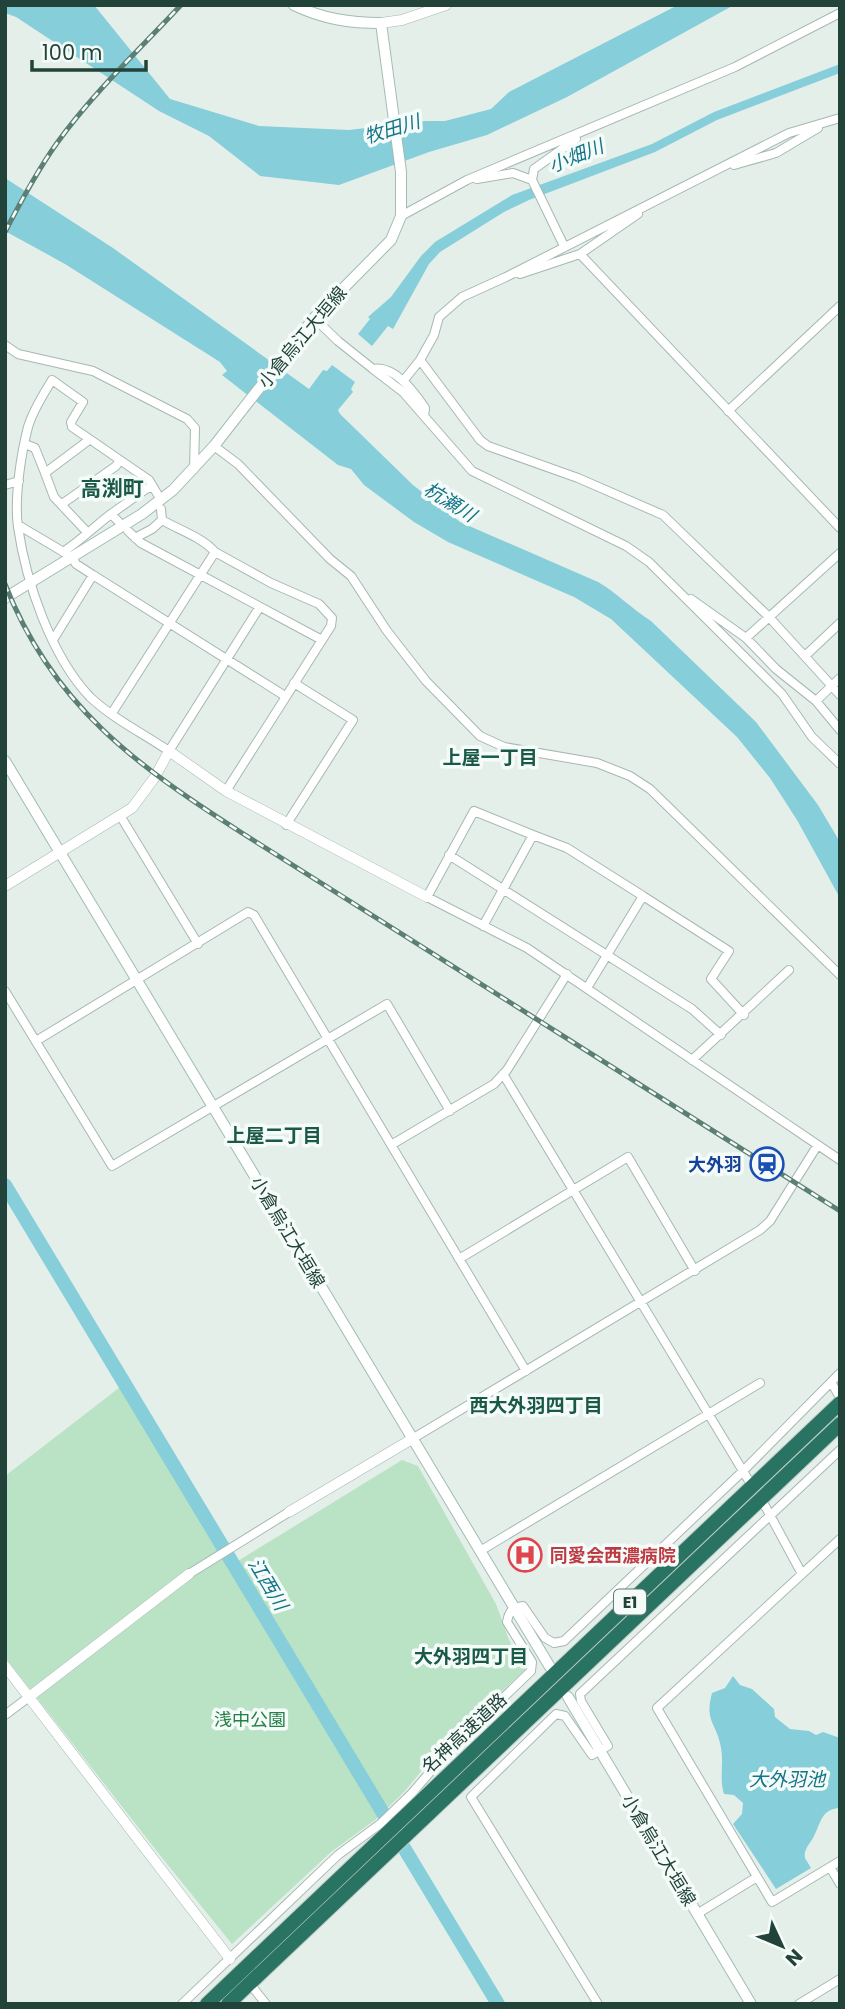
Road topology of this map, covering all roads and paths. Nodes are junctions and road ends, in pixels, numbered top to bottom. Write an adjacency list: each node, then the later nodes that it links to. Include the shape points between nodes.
1 (295, 5): 4 (main road, via 340,21)
2 (446, 5): 4 (street)
3 (840, 13): 6 (street, via 735,68)
4 (381, 23): 10 (main road, 小倉烏江大垣線, via 401,172)
5 (840, 118): 9 (street, via 789,134)
6 (594, 127): 7 (street); 8 (street, via 534,169)
7 (467, 180): 8 (street, via 513,173); 10 (street)
8 (532, 180): 11 (street)
9 (647, 205): 11 (street); 12 (street)
10 (401, 216): 15 (main road, 小倉烏江大垣線, via 391,240)
11 (564, 246): 13 (street)
12 (580, 254): 13 (street); 20 (street)
13 (506, 277): 17 (street, via 461,297 439,317)
14 (840, 306): 20 (street)
15 (311, 321): 18 (street); 23 (main road, 小倉烏江大垣線)
16 (5, 345): 26 (street, via 18,354 93,371 187,419 195,428)
17 (420, 360): 19 (street); 47 (street, via 488,446 663,515)
18 (373, 369): 19 (street); 21 (street)
19 (404, 380): 21 (street, via 425,408)
20 (728, 411): 36 (street)
21 (424, 416): 44 (street, via 472,471 626,547 649,562)
22 (89, 440): 24 (street, via 71,422 83,402 52,380 33,413); 25 (street); 27 (street)
23 (216, 443): 26 (main road, 小倉烏江大垣線); 81 (street, via 351,576 426,681 480,736 504,747 597,763 650,789)
24 (25, 444): 27 (street, via 35,448); 28 (street)
25 (120, 460): 30 (street); 32 (street, via 149,480 156,491 146,489)
26 (194, 469): 40 (main road, 小倉烏江大垣線, via 142,514)
27 (45, 473): 30 (street, via 54,497)
28 (19, 481): 29 (street); 35 (street)
29 (5, 485)
30 (62, 504): 37 (street)
31 (161, 509): 33 (street)
32 (111, 514): 34 (street); 37 (street)
33 (162, 520): 38 (street, via 206,542); 41 (street, via 152,529 131,535)
34 (119, 522)
35 (18, 525): 40 (street); 43 (street)
36 (840, 528)
37 (88, 531): 40 (street)
38 (215, 552): 41 (street); 52 (street, via 319,604 332,618)
39 (840, 553): 47 (street)
40 (68, 555): 42 (street); 43 (main road, 小倉烏江大垣線)
41 (200, 574): 46 (street); 48 (street)
42 (93, 575): 48 (street); 51 (street)
43 (32, 582): 45 (main road, 小倉烏江大垣線); 51 (street)
44 (682, 596): 50 (street); 65 (street, via 782,694 812,737)
45 (5, 598)
46 (259, 608): 52 (street); 54 (street)
47 (769, 617): 50 (street); 53 (street)
48 (170, 622): 54 (street); 61 (street)
49 (840, 623): 53 (street)
50 (746, 638): 60 (street)
51 (53, 640): 61 (street, via 91,698)
52 (322, 640): 56 (street)
53 (805, 656): 57 (street)
54 (228, 659): 59 (street); 63 (street)
55 (840, 678): 57 (street)
56 (294, 683): 59 (street); 68 (street, via 353,720)
57 (832, 686): 58 (street); 60 (street)
58 (840, 695)
59 (285, 696): 66 (street)
60 (816, 701): 62 (street)
61 (112, 713): 63 (street)
62 (840, 730)
63 (169, 751): 66 (street); 67 (street, via 139,801)
64 (5, 761): 70 (main road, 小倉烏江大垣線)
65 (840, 764)
66 (226, 791): 68 (street)
67 (121, 817): 70 (street); 77 (street)
68 (286, 825): 75 (street)
69 (533, 835): 71 (street, via 474,811); 73 (street); 74 (street, via 567,848)
70 (61, 852): 72 (street); 82 (main road, 小倉烏江大垣線)
71 (449, 855): 73 (street); 75 (street)
72 (5, 886)
73 (503, 890): 76 (street); 78 (street)
74 (643, 896): 78 (street); 85 (street, via 729,951 711,979)
75 (428, 897): 76 (street)
76 (483, 926): 80 (street)
77 (198, 944): 82 (street); 87 (street, via 248,912 254,915)
78 (607, 956): 83 (street); 86 (street, via 692,1009)
79 (789, 970): 85 (street)
80 (567, 974): 83 (street); 90 (street)
81 (840, 975)
82 (139, 981): 88 (street); 91 (main road, 小倉烏江大垣線)
83 (587, 988): 89 (street)
84 (5, 991): 88 (street)
85 (744, 1015): 86 (street)
86 (720, 1035): 89 (street)
87 (327, 1039): 91 (street); 92 (street, via 387,1004); 93 (street)
88 (36, 1041): 91 (street, via 113,1166)
89 (692, 1060): 94 (street)
90 (503, 1074): 92 (street); 96 (street)
91 (214, 1107): 107 (main road, 小倉烏江大垣線)
92 (450, 1111): 93 (street)
93 (391, 1145): 97 (street)
94 (817, 1146): 95 (street); 98 (street, via 760,1230)
95 (840, 1160)
96 (575, 1190): 97 (street); 98 (street, via 628,1157); 99 (street)
97 (459, 1259): 100 (street)
98 (695, 1270): 99 (street)
99 (641, 1303): 100 (street); 105 (street)
100 (526, 1371): 107 (street)
101 (840, 1373): 102 (street)
102 (831, 1382): 104 (street); 109 (street)
103 (760, 1383): 105 (street)
104 (839, 1398): 124 (highway, 名神高速道路 / E1)
105 (709, 1415): 109 (street); 114 (street)
106 (840, 1424): 124 (highway, 名神高速道路 / E1)
107 (412, 1439): 112 (street); 114 (main road, 小倉烏江大垣線)
108 (840, 1450): 111 (street)
109 (742, 1472): 110 (street); 117 (street, via 564,1641 554,1643 545,1638 527,1609)
110 (749, 1481)
111 (767, 1511): 116 (street); 123 (street, via 580,1694 608,1746)
112 (289, 1512): 115 (street)
113 (840, 1539): 116 (street)
114 (480, 1551): 117 (main road, 小倉烏江大垣線)
115 (189, 1574): 121 (street)
116 (802, 1574): 128 (street, via 657,1708)
117 (514, 1608): 119 (main road, 小倉烏江大垣線); 124 (street, via 508,1622 532,1662 531,1671 450,1749)
118 (5, 1666): 121 (street)
119 (550, 1667)
120 (568, 1696): 123 (main road, 小倉烏江大垣線)
121 (29, 1697): 122 (street); 131 (street)
122 (5, 1715)
123 (600, 1752): 130 (main road, 小倉烏江大垣線); 138 (street, via 592,1755 565,1716 556,1714 471,1797)
124 (421, 1802): 125 (highway, 名神高速道路 / E1); 131 (street, via 380,1824 338,1855)
125 (380, 1849): 136 (highway, 名神高速道路 / E1); 137 (highway, 名神高速道路 / E1)
126 (840, 1861): 127 (street)
127 (830, 1867): 128 (street, via 772,1902); 129 (street)
128 (757, 1877): 130 (street)
129 (840, 1884)
130 (697, 1914): 139 (main road, 小倉烏江大垣線)
131 (233, 1963): 135 (street)
132 (840, 1979): 140 (street)
133 (254, 1989): 134 (street)
134 (260, 2002)
135 (182, 2004)
136 (207, 2004)
137 (228, 2004)
138 (598, 2004)
139 (751, 2004)
140 (800, 2004)

